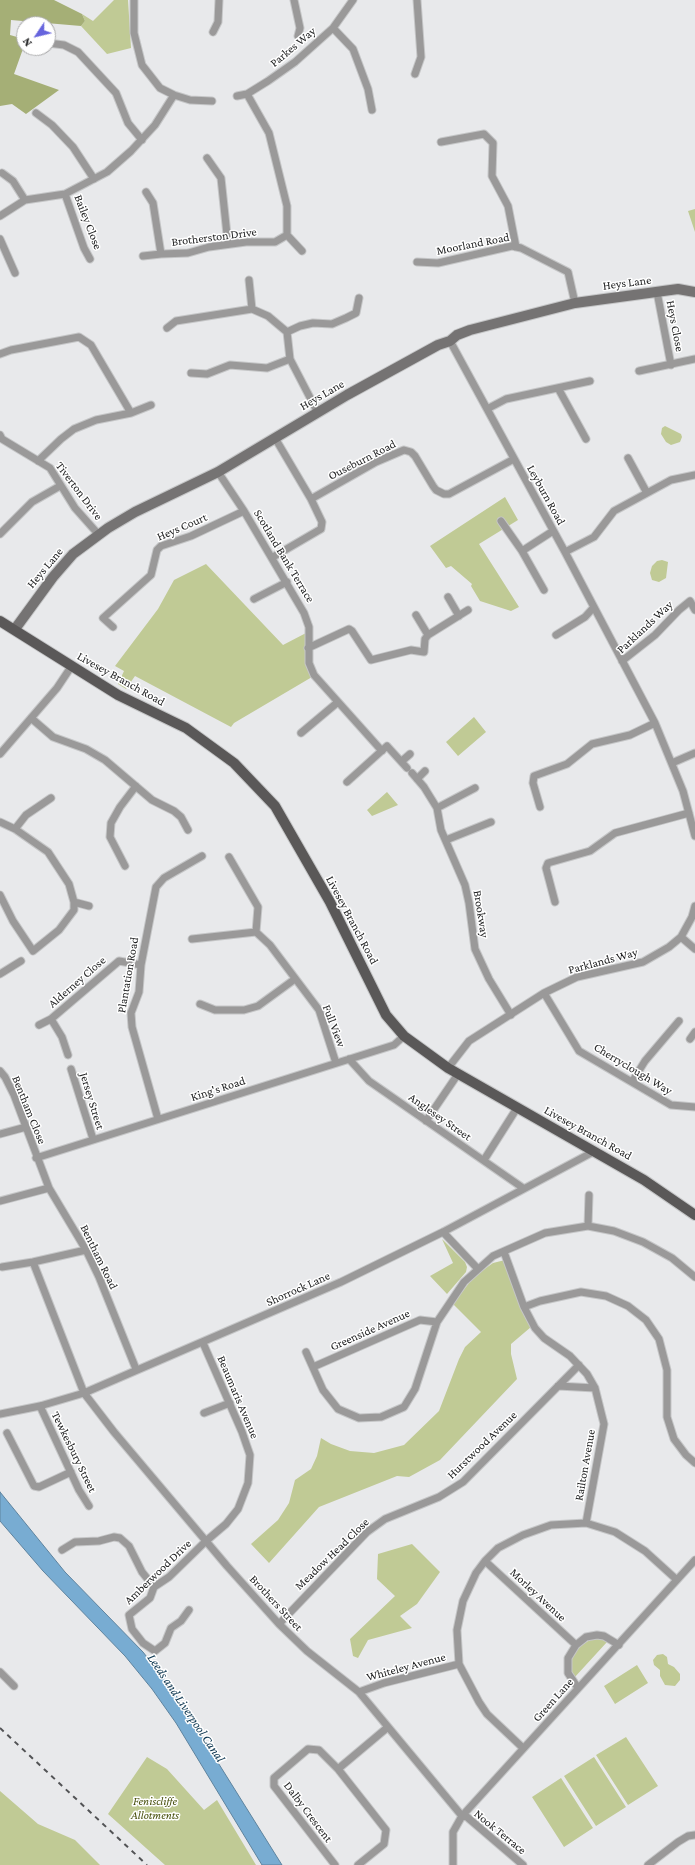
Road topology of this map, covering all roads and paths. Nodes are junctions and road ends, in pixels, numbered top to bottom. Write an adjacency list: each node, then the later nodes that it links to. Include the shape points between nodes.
1 (134, 0): 12 (street, via 134,33 142,65 160,88)
2 (219, 0): 7 (street, via 218,22)
3 (294, 0): 8 (street, via 300,28)
4 (353, 0): 6 (street, Parkes Way)
5 (418, 0): 10 (street, via 421,57)
6 (333, 28): 11 (street, Parkes Way, via 295,62); 15 (street, via 353,49 368,89)
7 (213, 32)
8 (298, 36)
9 (56, 44): 17 (street, via 78,52 116,92 128,123)
10 (415, 74)
11 (247, 94): 13 (street, Parkes Way); 26 (street, via 269,133 287,206)
12 (174, 95): 14 (street, via 190,100); 17 (street)
13 (237, 96)
14 (212, 101)
15 (372, 110)
16 (36, 113): 21 (street, via 52,124 73,147)
17 (142, 140): 21 (street, via 107,172)
18 (441, 142): 29 (street, via 484,134 494,142 492,176 508,206)
19 (207, 158): 28 (street, via 221,178)
20 (2, 173): 24 (street, via 13,181)
21 (94, 179): 23 (street)
22 (146, 192): 31 (street, via 153,203)
23 (65, 194): 24 (street); 33 (street, Bailey Close)
24 (25, 200): 25 (street)
25 (0, 216)
26 (287, 235): 28 (street, Brotherston Drive, via 275,242); 30 (street)
27 (0, 239): 35 (street)
28 (228, 244): 31 (street, Brotherston Drive, via 188,253)
29 (516, 247): 34 (street, Moorland Road, via 438,263); 40 (street, Moorland Road, via 568,272)
30 (302, 251)
31 (161, 254): 32 (street, Brotherston Drive)
32 (143, 256)
33 (90, 259)
34 (417, 262)
35 (15, 273)
36 (249, 280): 41 (street)
37 (657, 292): 38 (street, Heys Lane, via 678,289); 40 (street, Heys Lane); 48 (street, Heys Close)
38 (695, 292)
39 (360, 298): 43 (street, via 356,313 346,318 332,324 313,323 300,326)
40 (575, 303): 44 (street, Heys Lane, via 470,330)
41 (252, 309): 42 (street, via 176,321); 43 (street, via 268,316)
42 (167, 328)
43 (287, 332): 47 (street)
44 (450, 341): 54 (street, Leyburn Road); 56 (street, Heys Lane, via 438,344)
45 (0, 354): 55 (street, via 80,337 90,345)
46 (695, 359): 48 (street, Heys Close)
47 (290, 360): 50 (street, via 267,368 230,364 207,374); 56 (street)
48 (671, 364): 49 (street, Heys Close)
49 (639, 371)
50 (191, 373)
51 (590, 381): 52 (street)
52 (558, 388): 54 (street, via 506,399); 59 (street)
53 (150, 405): 55 (street)
54 (487, 409): 61 (street, Leyburn Road)
55 (131, 413): 62 (street, via 96,420 74,429)
56 (318, 413): 58 (street, Heys Lane)
57 (0, 435): 62 (street, Tiverton Drive, via 2,439)
58 (275, 438): 63 (street, Heys Lane); 67 (street)
59 (586, 439)
60 (628, 458): 66 (street)
61 (514, 459): 67 (street, Ouseburn Road, via 449,494 444,494 433,486 415,456 404,450 376,462); 70 (street, Leyburn Road)
62 (38, 461): 65 (street, Tiverton Drive, via 50,468)
63 (218, 472): 68 (street, Scotland Bank Terrace); 72 (street, Heys Lane, via 133,514)
64 (695, 475): 66 (street, via 672,480)
65 (60, 486): 71 (street, via 32,502); 72 (street, Tiverton Drive)
66 (647, 493): 74 (street, via 614,511 594,537)
67 (311, 499): 75 (street, via 322,522 321,528)
68 (244, 511): 75 (street, Scotland Bank Terrace); 86 (street, Heys Court, via 191,536 161,546 157,550 151,575 103,618)
69 (501, 521): 73 (street)
70 (553, 531): 73 (street); 74 (street, Leyburn Road)
71 (0, 534)
72 (99, 535): 87 (street, Heys Lane, via 74,554 52,577)
73 (522, 551): 77 (street)
74 (565, 552): 80 (street, Leyburn Road)
75 (273, 557): 76 (street, Scotland Bank Terrace)
76 (287, 582): 79 (street); 90 (street, Scotland Bank Terrace, via 309,627)
77 (544, 590)
78 (448, 597): 84 (street)
79 (254, 599)
80 (594, 608): 88 (street, via 585,617); 91 (street, Leyburn Road)
81 (468, 610): 84 (street)
82 (695, 610): 91 (street, Parklands Way, via 690,601 656,635)
83 (416, 615): 89 (street)
84 (459, 616): 89 (street)
85 (0, 622): 87 (main road, Livesey Branch Road)
86 (113, 627)
87 (14, 630): 92 (main road, Livesey Branch Road)
88 (556, 635)
89 (428, 636): 90 (street, via 425,639 424,652 412,650 371,660 349,629)
90 (308, 648): 93 (street, Scotland Bank Terrace, via 309,663 314,675)
91 (622, 661): 95 (street, Parklands Way)
92 (71, 667): 94 (street); 141 (main road, Livesey Branch Road, via 118,695 186,728 234,763 271,801 330,902 386,1015)
93 (338, 702): 96 (street); 97 (street, Scotland Bank Terrace)
94 (31, 718): 99 (street); 106 (street, via 53,738 86,749)
95 (655, 723): 102 (street, Parklands Way); 109 (street, via 630,735 592,744 567,764 534,776 533,783)
96 (301, 733)
97 (382, 751): 101 (street, Brookway, via 389,746); 105 (street)
98 (695, 753): 102 (street)
99 (0, 754)
100 (410, 754): 101 (street)
101 (402, 761): 104 (street, Brookway)
102 (672, 763): 111 (street, Parklands Way)
103 (425, 771): 104 (street)
104 (412, 773): 110 (street, Brookway)
105 (347, 782)
106 (136, 786): 115 (street, via 152,800 178,814); 120 (street, via 111,823 110,837)
107 (475, 788): 110 (street)
108 (51, 798): 114 (street, via 26,815)
109 (540, 807)
110 (436, 808): 117 (street, Brookway)
111 (689, 813): 116 (street, Parklands Way); 123 (street, via 615,833 590,851 548,863 546,868)
112 (0, 822): 114 (street)
113 (491, 822): 117 (street)
114 (15, 829): 122 (street, via 48,852 69,884)
115 (188, 830)
116 (695, 836)
117 (446, 840): 136 (street, Brookway, via 465,885 477,954)
118 (202, 856): 131 (street, Plantation Road, via 164,878 156,886)
119 (229, 857): 126 (street, via 258,907)
120 (125, 866)
121 (0, 895): 122 (street, via 30,953 58,930 74,910)
122 (74, 902): 124 (street)
123 (555, 902)
124 (89, 906)
125 (695, 906): 127 (street, Parklands Way)
126 (256, 932): 128 (street); 133 (street, Full View, via 270,945)
127 (681, 937): 129 (street); 134 (street, Parklands Way, via 643,962 577,977)
128 (192, 939)
129 (695, 949)
130 (21, 960): 132 (street)
131 (141, 965): 137 (street, Alderney Close, via 119,961); 153 (street, Plantation Road, via 139,992 132,1013 132,1027)
132 (0, 974)
133 (295, 979): 135 (street, via 258,1006 244,1010 215,1010); 145 (street, Full View, via 318,1010)
134 (544, 993): 136 (street, Parklands Way); 150 (street, Cherryclough Way, via 579,1051)
135 (200, 1004)
136 (511, 1015): 146 (street, Parklands Way, via 469,1040)
137 (51, 1019): 139 (street, Alderney Close); 143 (street, Alderney Close, via 62,1037)
138 (679, 1021): 150 (street, via 645,1061)
139 (39, 1025)
140 (695, 1032): 142 (street)
141 (404, 1036): 144 (street, King's Road, via 394,1044); 146 (main road, Livesey Branch Road)
142 (690, 1039)
143 (68, 1055)
144 (349, 1059): 145 (street, King's Road); 154 (street, Anglesey Street, via 369,1081)
145 (336, 1063): 153 (street, King's Road)
146 (448, 1068): 149 (main road, Livesey Branch Road)
147 (71, 1069): 157 (street, Jersey Street)
148 (0, 1071): 155 (street, Bentham Close, via 6,1077)
149 (458, 1074): 152 (main road, Livesey Branch Road); 154 (street)
150 (632, 1082): 151 (street, Cherryclough Way, via 671,1105)
151 (695, 1107)
152 (516, 1108): 158 (main road, Livesey Branch Road); 160 (street)
153 (158, 1119): 157 (street, King's Road)
154 (426, 1120): 160 (street, Anglesey Street)
155 (26, 1127): 156 (street); 159 (street, Bentham Close)
156 (0, 1134)
157 (93, 1139): 159 (street, King's Road)
158 (592, 1152): 162 (street, Shorrock Lane); 165 (main road, Livesey Branch Road, via 644,1180)
159 (36, 1158): 161 (street, Bentham Road)
160 (484, 1160): 162 (street, Anglesey Street)
161 (49, 1188): 164 (street); 168 (street, Bentham Road)
162 (523, 1188): 167 (street, Shorrock Lane)
163 (589, 1194): 166 (street)
164 (0, 1201)
165 (695, 1215)
166 (588, 1226): 169 (street, via 545,1233); 173 (street, via 614,1231 643,1242 672,1258)
167 (443, 1232): 172 (street); 176 (street, Shorrock Lane, via 341,1282)
168 (86, 1250): 170 (street); 180 (street, Bentham Road)
169 (504, 1252): 172 (street, via 493,1256); 174 (street, Railton Avenue)
170 (33, 1262): 171 (street); 183 (street, Brothers Street)
171 (2, 1267)
172 (478, 1269): 175 (street, via 464,1282)
173 (695, 1278)
174 (524, 1307): 178 (street, Railton Avenue, via 544,1338); 189 (street, via 581,1292 606,1296 628,1306 646,1320 659,1339 667,1370 667,1417 674,1439)
175 (437, 1322): 179 (street, Greenside Avenue, via 420,1320); 179 (street, via 415,1389 404,1407 381,1417 359,1418 338,1408 323,1390)
176 (203, 1343): 180 (street, Shorrock Lane); 184 (street, Beaumaris Avenue)
177 (306, 1352): 179 (street)
178 (579, 1365): 181 (street, Hurstwood Avenue); 182 (street, Railton Avenue)
179 (313, 1367)
180 (136, 1369): 183 (street, Shorrock Lane)
181 (558, 1386): 182 (street); 192 (street, Hurstwood Avenue, via 463,1482 439,1497)
182 (595, 1388): 193 (street, Railton Avenue, via 604,1424)
183 (84, 1393): 185 (street, Shorrock Lane); 194 (street, Brothers Street)
184 (230, 1403): 186 (street); 194 (street, Beaumaris Avenue, via 250,1455 248,1484 238,1509 226,1524)
185 (40, 1406): 187 (street, Shorrock Lane); 190 (street, Tewkesbury Street)
186 (204, 1413)
187 (0, 1414)
188 (7, 1432): 190 (street, via 34,1486 39,1487)
189 (695, 1463)
190 (71, 1472): 191 (street, Tewkesbury Street)
191 (89, 1506)
192 (385, 1520): 201 (street, Meadow Head Close, via 367,1532)
193 (586, 1523): 197 (street, via 551,1525 523,1535 498,1548); 198 (street, via 615,1532 633,1543)
194 (206, 1541): 199 (street, Amberwood Drive, via 169,1577); 201 (street, Brothers Street)
195 (62, 1550): 199 (street, via 76,1542 120,1538 129,1546 142,1572)
196 (695, 1560): 198 (street, Green Lane)
197 (485, 1561): 202 (street, Morley Avenue); 204 (street, via 476,1573 464,1601 457,1630)
198 (677, 1580): 203 (street, Green Lane)
199 (154, 1587): 200 (street, Amberwood Drive, via 150,1598 129,1615 132,1629 143,1643 155,1651 165,1643 171,1628)
200 (190, 1610)
201 (278, 1624): 208 (street, Brothers Street, via 307,1651)
202 (576, 1645): 203 (street, via 586,1637 597,1635); 207 (street, via 568,1658 568,1673)
203 (619, 1645): 207 (street, Green Lane)
204 (459, 1664): 208 (street, Whiteley Avenue); 210 (street, via 487,1714)
205 (0, 1672): 206 (street)
206 (14, 1686)
207 (578, 1688): 210 (street, Green Lane)
208 (359, 1692): 209 (street, Brothers Street)
209 (388, 1727): 211 (street); 212 (street, Brothers Street)
210 (523, 1748): 212 (street, Green Lane)
211 (338, 1769): 214 (street, Dalby Crescent, via 319,1750 308,1749 274,1778 274,1786); 215 (street, Dalby Crescent, via 386,1830 384,1844)
212 (462, 1816): 216 (street, Green Lane, via 453,1832); 217 (street, Nook Terrace, via 467,1817)
213 (695, 1835): 218 (street, via 678,1842)
214 (335, 1865)
215 (358, 1865)
216 (453, 1865)
217 (523, 1865)
218 (648, 1865)

